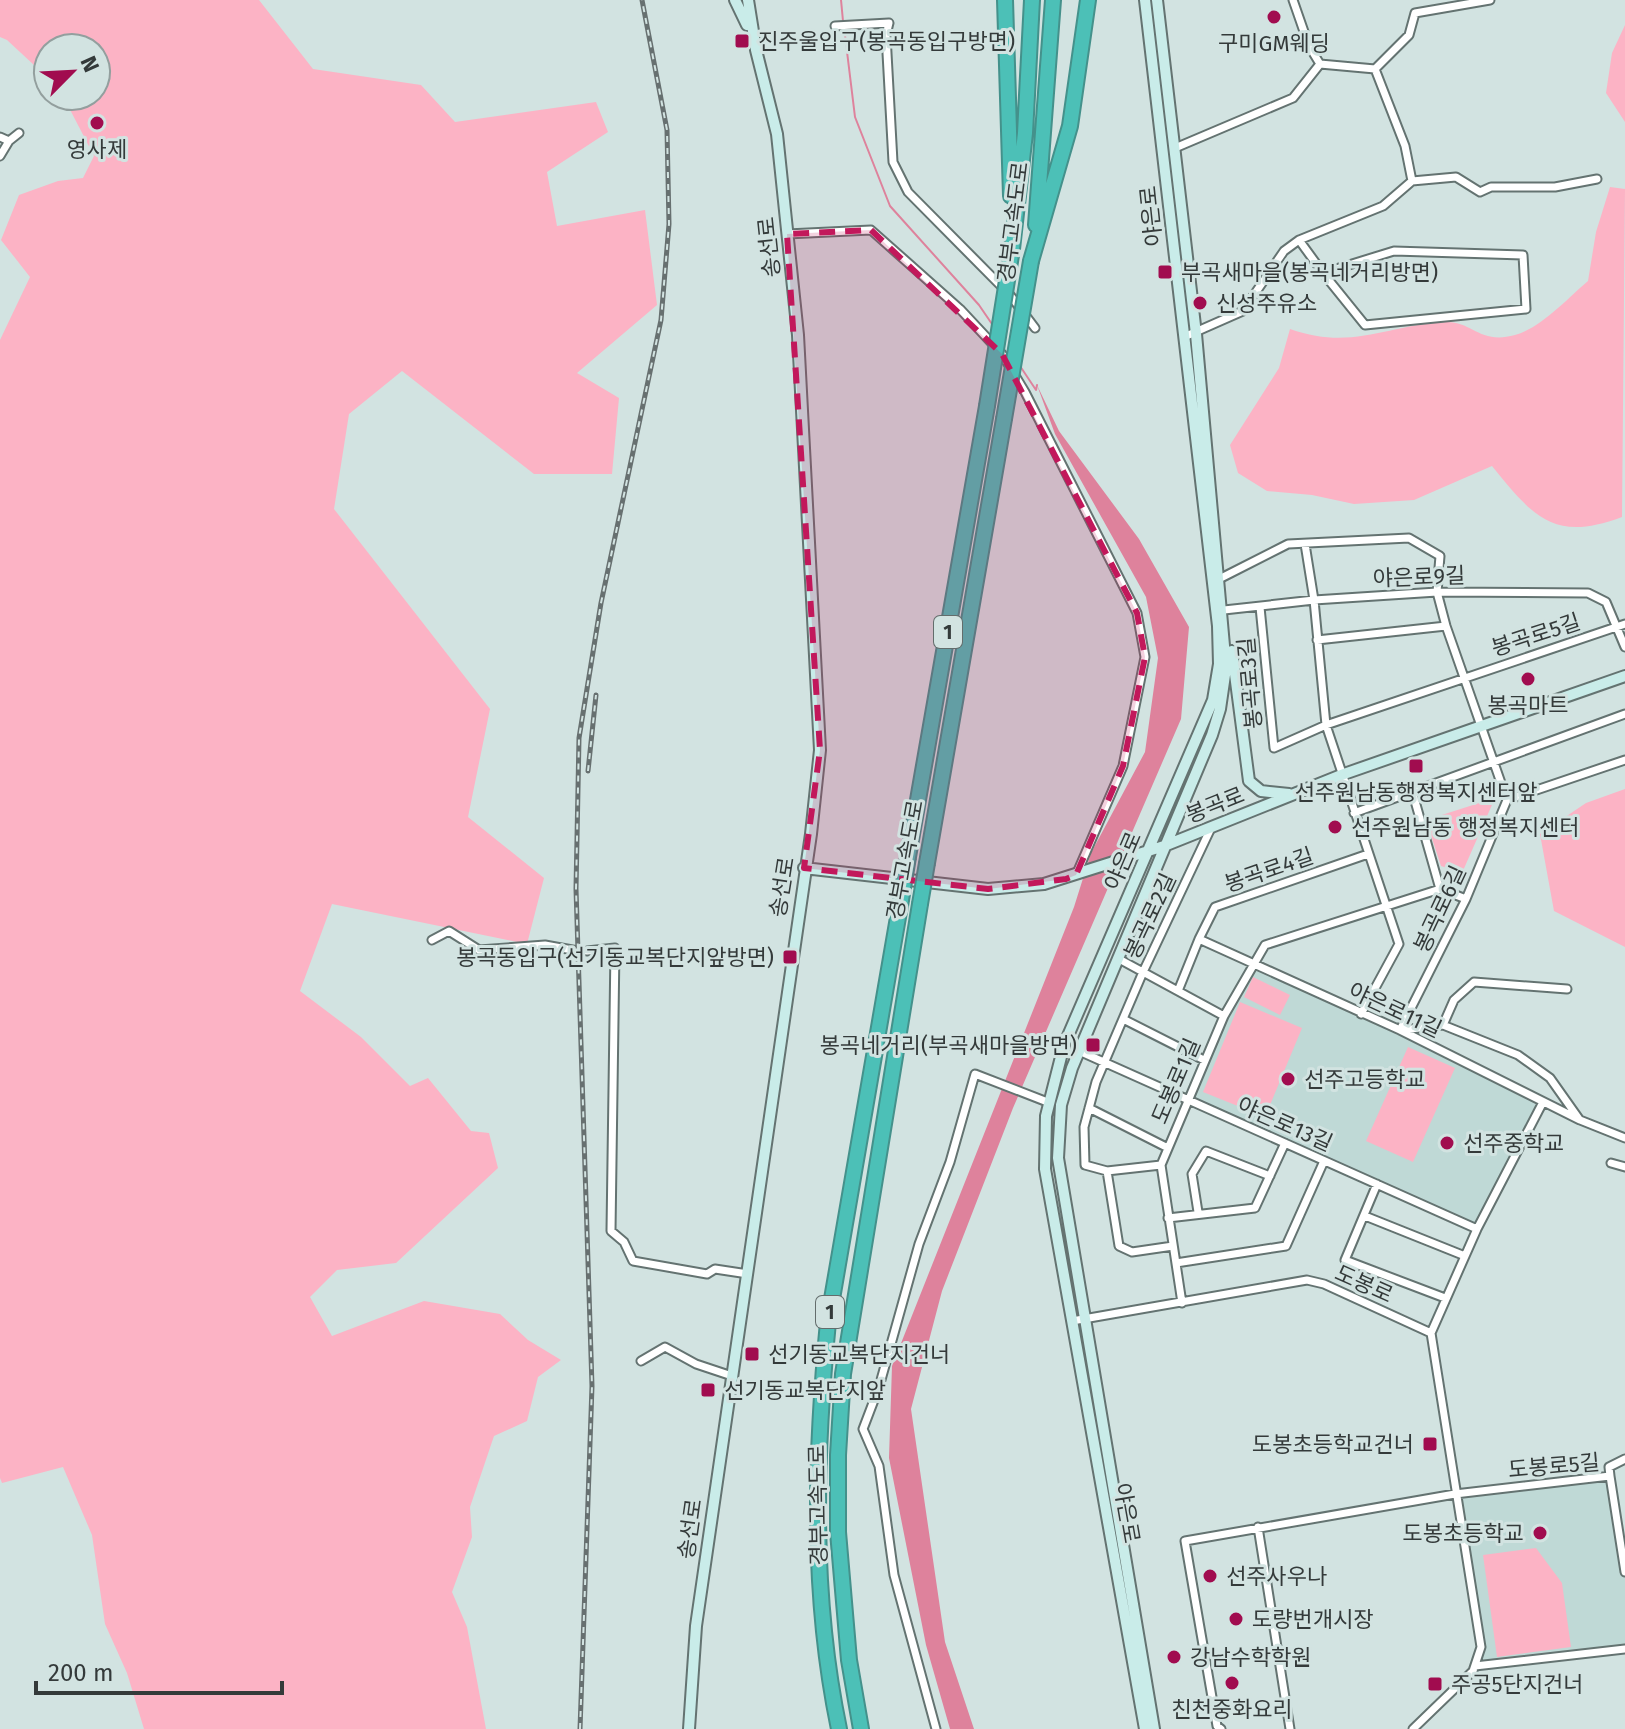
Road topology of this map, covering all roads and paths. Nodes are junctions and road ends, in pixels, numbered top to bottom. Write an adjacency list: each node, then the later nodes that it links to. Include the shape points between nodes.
1 (735, 0): 12 (street)
2 (748, 0): 12 (street)
3 (1005, 0): 24 (highway)
4 (1032, 0): 24 (highway, 경부고속도로 / 1)
5 (1053, 0): 25 (highway, 경부고속도로 / 1)
6 (1088, 0): 25 (highway, via 1070,126)
7 (1145, 0): 29 (street, 야은로)
8 (1157, 0): 18 (street, 야은로)
9 (1293, 0): 13 (street)
10 (1490, 0): 14 (street, via 1415,13 1409,35)
11 (835, 26): 27 (street, via 889,23 893,162 908,192 1010,295)
12 (756, 50): 22 (street, 송선로, via 777,134)
13 (1320, 64): 14 (street); 18 (street, via 1293,98)
14 (1375, 69): 21 (street, via 1405,146)
15 (19, 133): 17 (street)
16 (0, 137): 17 (street)
17 (9, 141): 19 (street)
18 (1175, 148): 28 (street, 야은로)
19 (0, 156)
20 (1597, 179): 21 (street, via 1480,192 1456,177)
21 (1412, 181): 23 (street, via 1383,206)
22 (787, 234): 56 (street, 송선로, via 798,335 820,750); 57 (street, via 871,230 1002,354 1137,613 1145,657 1123,766)
23 (1299, 240): 26 (street); 28 (street, via 1284,251 1243,311)
24 (1012, 249): 113 (highway, 경부고속도로 / 1, bridge, via 839,1254 822,1390 820,1576)
25 (1031, 261): 114 (highway, 경부고속도로 / 1, bridge, via 842,1388 838,1532)
26 (1323, 273): 26 (street, via 1365,325 1526,309 1523,255 1394,251)
27 (1035, 328)
28 (1196, 332): 29 (street); 31 (street, 야은로)
29 (1184, 337): 54 (street, 야은로, via 1219,664 1213,700)
30 (1305, 544): 31 (street, via 1288,544); 32 (street, via 1409,538 1440,556); 33 (street)
31 (1221, 578): 35 (street, 야은로)
32 (1437, 592): 33 (street, 야은로9길); 36 (street, 야은로9길, via 1588,593 1601,598); 37 (street)
33 (1314, 600): 34 (street, 야은로9길); 38 (street)
34 (1260, 607): 35 (street, 야은로9길); 43 (street, 봉곡로3길, via 1274,748)
35 (1224, 610): 48 (street, via 1249,781 1261,791); 53 (street, 야은로, via 1226,668 1220,709)
36 (1622, 625): 39 (street); 41 (street, 봉곡로5길)
37 (1446, 626): 38 (street); 41 (street)
38 (1317, 640): 43 (street)
39 (1625, 647)
40 (1625, 676): 44 (street, 봉곡로)
41 (1465, 677): 43 (street, 봉곡로3길); 44 (street)
42 (1625, 714): 46 (street)
43 (1326, 725): 47 (street)
44 (1479, 725): 46 (street); 47 (street, 봉곡로)
45 (1625, 760): 50 (street)
46 (1494, 764): 49 (street); 50 (street)
47 (1344, 774): 48 (street, 봉곡로); 51 (street)
48 (1295, 794): 52 (street, 봉곡로)
49 (1413, 794): 51 (street); 58 (street)
50 (1507, 800): 59 (street, 봉곡로6길)
51 (1354, 813): 55 (street)
52 (1211, 828): 53 (street, 봉곡로); 65 (street, 봉곡로2길)
53 (1164, 846): 54 (street, 봉곡로); 63 (street, 야은로)
54 (1149, 851): 57 (street, 봉곡로); 78 (street, 야은로, via 1064,1045)
55 (1368, 854): 60 (street); 61 (street, 봉곡로4길, via 1215,907)
56 (804, 868): 57 (street, 봉곡로, via 988,889 1033,887); 98 (street, 송선로)
57 (1076, 875)
58 (1440, 889): 59 (street); 60 (street)
59 (1466, 899): 72 (street, 봉곡로6길)
60 (1386, 907): 64 (street, via 1265,945); 68 (street, via 1399,944)
61 (1199, 939): 64 (street, 야은로11길); 67 (street)
62 (432, 940): 98 (street, via 449,931 479,950 545,945 582,951 615,948 611,1231 633,1261 707,1274 715,1269)
63 (1119, 959): 65 (street); 73 (street, 야은로)
64 (1251, 965): 68 (street, 야은로11길); 69 (street, 도봉로1길)
65 (1143, 972): 67 (street); 70 (street, 봉곡로2길)
66 (1567, 989): 71 (street, via 1474,982 1454,1000)
67 (1178, 991): 69 (street)
68 (1361, 1014): 72 (street, 야은로11길)
69 (1224, 1016): 74 (street, 도봉로1길)
70 (1123, 1019): 74 (street); 75 (street, 봉곡로2길)
71 (1443, 1025): 72 (street); 80 (street, via 1518,1055 1550,1078)
72 (1400, 1030): 77 (street, 야은로11길)
73 (1079, 1051): 75 (street, 야은로13길); 101 (street, 야은로, via 1061,1105 1058,1158)
74 (1204, 1060): 76 (street, 도봉로1길)
75 (1104, 1062): 76 (street, 야은로13길); 79 (street, 봉곡로2길)
76 (1187, 1099): 82 (street, 야은로13길); 83 (street, 도봉로1길)
77 (1543, 1102): 80 (street, 야은로11길); 94 (street)
78 (1050, 1103): 101 (street, 야은로, via 1045,1169); 115 (street, via 975,1074 863,1429 879,1466 894,1575)
79 (1089, 1108): 83 (street); 88 (street, 봉곡로2길, via 1085,1165)
80 (1580, 1120): 81 (street, 야은로11길)
81 (1625, 1138)
82 (1285, 1143): 84 (street, 야은로13길); 89 (street)
83 (1168, 1148): 86 (street, 도봉로1길)
84 (1324, 1161): 90 (street, 야은로13길); 97 (street, via 1286,1246)
85 (1611, 1163): 87 (street)
86 (1161, 1165): 88 (street); 93 (street, 도봉로1길)
87 (1625, 1167)
88 (1107, 1171): 95 (street, via 1119,1246 1132,1252)
89 (1270, 1176): 91 (street, via 1255,1208); 91 (street, via 1206,1151 1192,1174)
90 (1377, 1184): 92 (street); 94 (street, 야은로13길)
91 (1198, 1212): 93 (street)
92 (1365, 1216): 96 (street); 99 (street, via 1345,1260)
93 (1168, 1218): 95 (street, 도봉로1길)
94 (1477, 1229): 96 (street)
95 (1173, 1246): 97 (street, 도봉로1길)
96 (1465, 1256): 99 (street)
97 (1176, 1263): 100 (street, 도봉로1길)
98 (748, 1274): 104 (street, 송선로)
99 (1445, 1298): 102 (street)
100 (1182, 1303): 101 (street, 도봉로); 102 (street, 도봉로, via 1307,1280)
101 (1078, 1320): 116 (street, 야은로); 117 (street, 야은로)
102 (1431, 1333): 107 (street)
103 (641, 1361): 104 (street, via 665,1347)
104 (732, 1376): 112 (street, 송선로, via 696,1626)
105 (1625, 1459): 106 (street, via 1609,1467)
106 (1610, 1476): 107 (street, 도봉로5길); 109 (street, 도봉로5길)
107 (1455, 1494): 108 (street); 111 (street, via 1481,1647)
108 (1258, 1527): 118 (street, via 1185,1541); 120 (street)
109 (1625, 1572)
110 (1625, 1649): 111 (street)
111 (1475, 1666): 121 (street)
112 (689, 1729)
113 (839, 1729)
114 (861, 1729)
115 (936, 1729)
116 (1145, 1729)
117 (1154, 1729)
118 (1221, 1729)
119 (1284, 1729): 120 (street)
120 (1290, 1729)
121 (1413, 1729)

